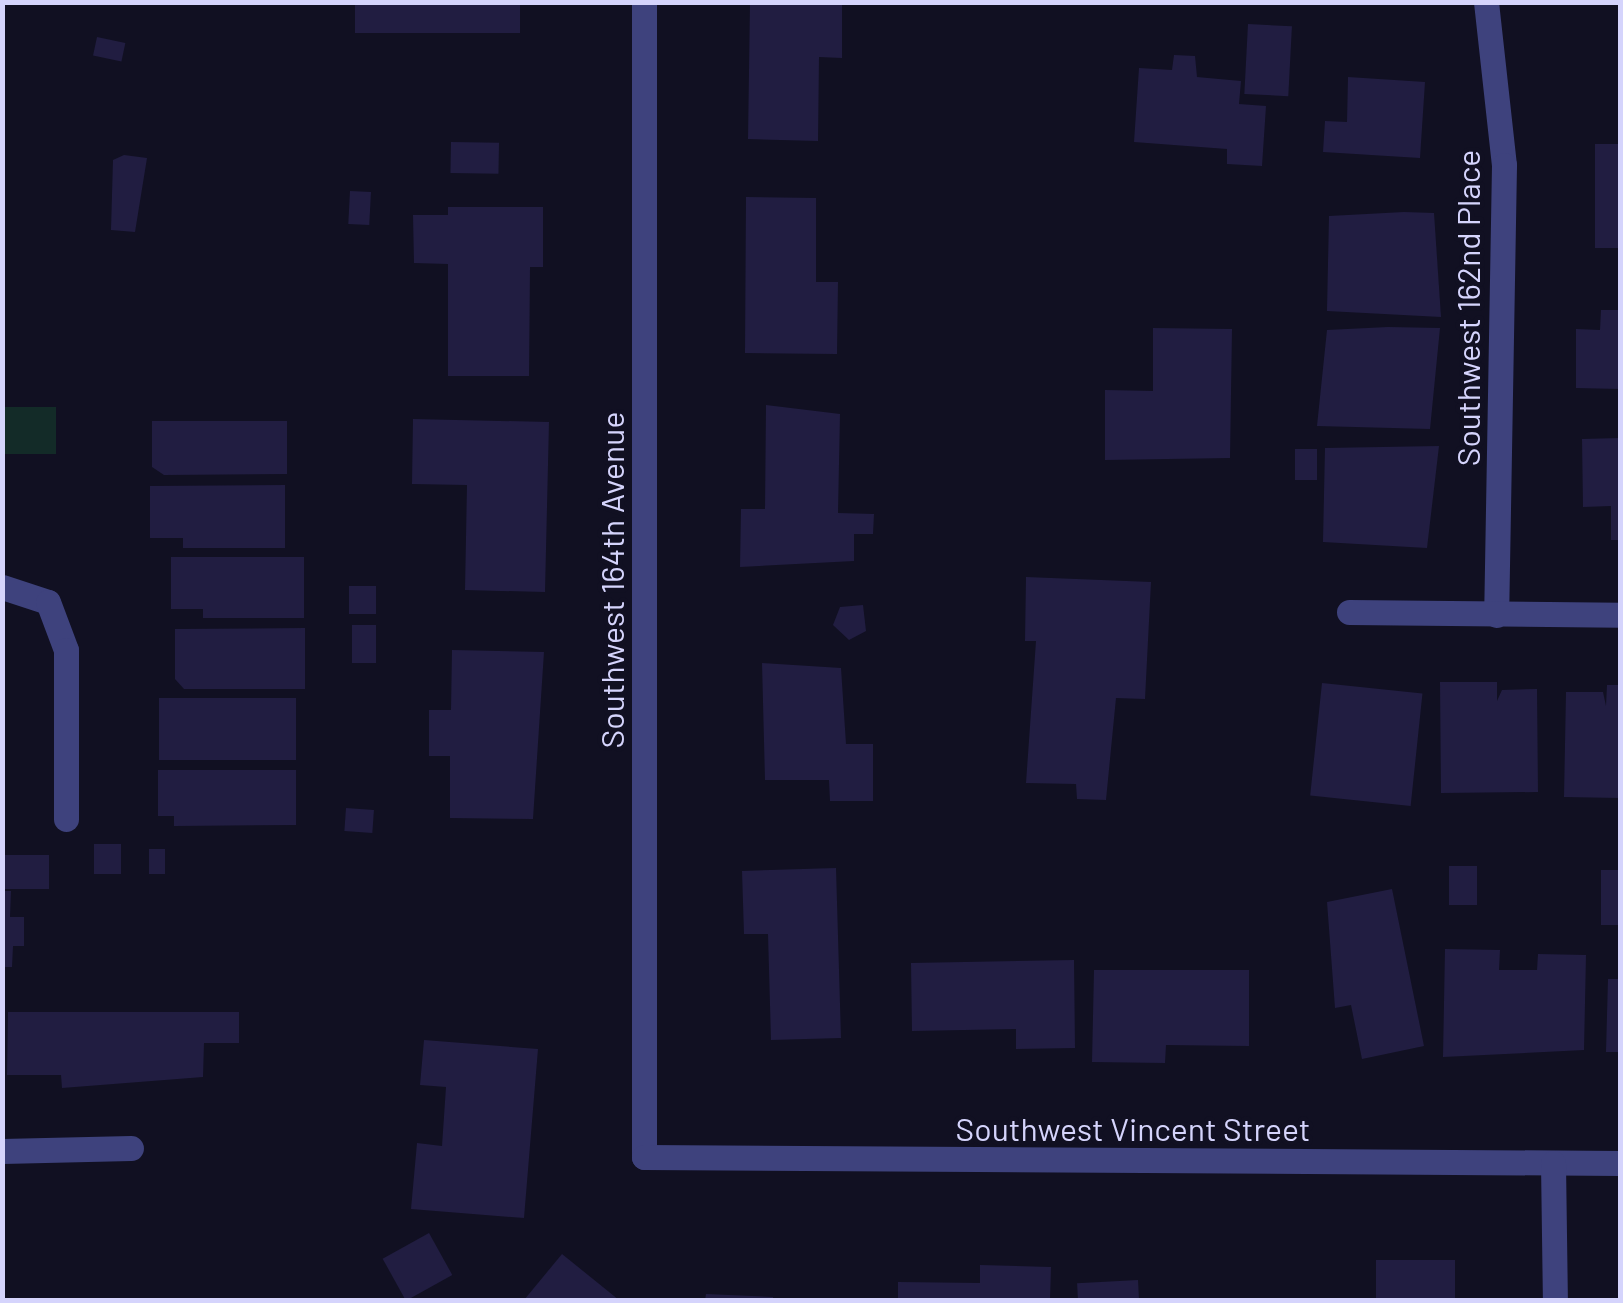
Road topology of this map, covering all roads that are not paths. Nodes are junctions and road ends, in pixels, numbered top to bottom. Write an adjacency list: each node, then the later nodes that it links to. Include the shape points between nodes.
1 (644, 2): 10 (street, Southwest 164th Avenue)
2 (1486, 2): 5 (street, Southwest 162nd Place, via 1504,164)
3 (2, 586): 7 (street, via 48,602 66,650)
4 (1349, 612): 5 (street)
5 (1496, 615): 6 (street)
6 (1620, 616)
7 (66, 819)
8 (131, 1148): 9 (street)
9 (2, 1151)
10 (644, 1157): 11 (street, Southwest Vincent Street)
11 (1554, 1163): 12 (street, Southwest Vincent Street); 13 (street)
12 (1620, 1163)
13 (1554, 1300)

